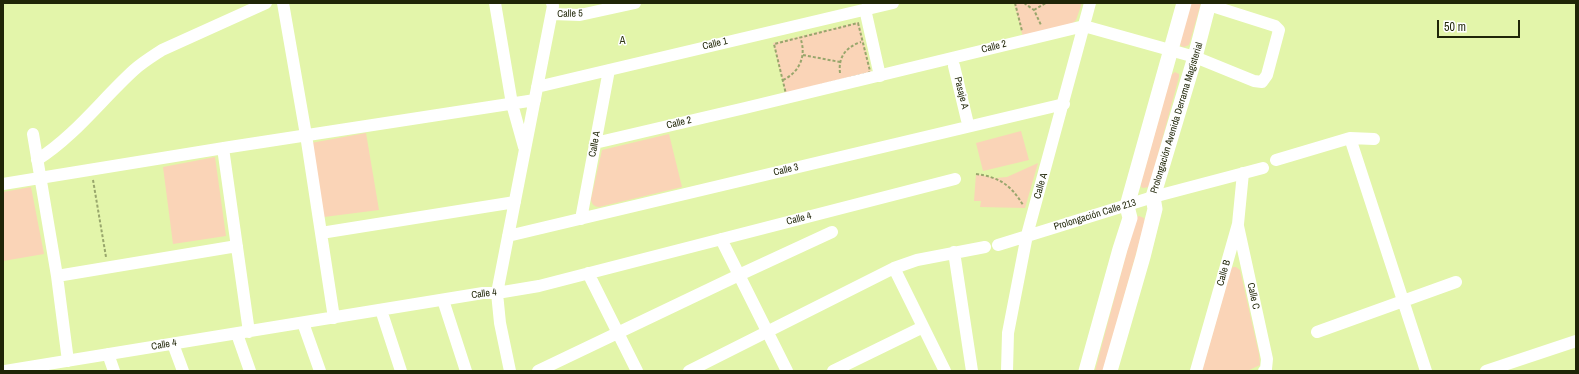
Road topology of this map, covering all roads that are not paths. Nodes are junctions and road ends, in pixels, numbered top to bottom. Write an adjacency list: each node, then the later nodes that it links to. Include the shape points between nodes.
1 (266, 3): 29 (street, via 149,58 64,140)
2 (283, 3): 23 (street)
3 (495, 3): 19 (street)
4 (635, 3): 9 (street, Calle 5, via 580,15)
5 (893, 3): 10 (street, Calle 1)
6 (1090, 3): 11 (street, Calle A)
7 (1184, 3): 12 (street)
8 (1209, 4): 13 (street, Prolongación Avenida Derrama Magisterial); 13 (street, Calle 2, via 1275,26 1279,30 1267,75 1262,82)
9 (552, 9): 17 (street)
10 (865, 9): 15 (street, Calle 1); 16 (street)
11 (1084, 26): 12 (street, Calle 2); 16 (street, Calle 2); 20 (street, Calle A)
12 (1172, 50): 13 (street, Calle 2); 38 (street)
13 (1195, 58): 36 (street, Prolongación Avenida Derrama Magisterial)
14 (954, 66): 21 (street, Pasaje A)
15 (609, 70): 17 (street, Calle 1); 26 (street, Calle A)
16 (880, 76): 26 (street, Calle 2)
17 (537, 87): 18 (street)
18 (535, 100): 19 (street); 28 (street)
19 (512, 104): 23 (street); 28 (street)
20 (1064, 104): 39 (street, Calle 3); 43 (street, Calle A)
21 (968, 120)
22 (33, 134): 29 (street)
23 (306, 135): 27 (street); 42 (street)
24 (1350, 138): 25 (street); 30 (street); 57 (street)
25 (1374, 139)
26 (595, 143): 39 (street, Calle A)
27 (223, 148): 33 (street); 47 (street)
28 (525, 149): 37 (street)
29 (37, 160): 33 (street)
30 (1276, 160)
31 (1263, 168): 32 (street, Prolongación Calle 213)
32 (1243, 173): 36 (street, Prolongación Calle 213); 40 (street, Calle B)
33 (40, 178): 35 (street); 53 (street)
34 (955, 179): 45 (street, Calle 4)
35 (3, 184)
36 (1153, 198): 38 (street, Prolongación Calle 213); 89 (street, Prolongación Avenida Derrama Magisterial, via 1155,209)
37 (515, 202): 42 (street); 44 (street)
38 (1127, 206): 43 (street, Prolongación Calle 213); 88 (street, via 1130,218)
39 (581, 219): 44 (street, Calle 3)
40 (1238, 224): 71 (street, Calle C, via 1267,359); 90 (street, Calle B)
41 (832, 232): 52 (street)
42 (321, 233): 59 (street)
43 (1028, 235): 46 (street, Prolongación Calle 213); 87 (street, Calle A, via 1008,334)
44 (508, 236): 55 (street)
45 (721, 239): 51 (street, Calle 4); 52 (street)
46 (998, 244)
47 (237, 246): 53 (street); 64 (street)
48 (985, 247): 49 (street)
49 (954, 252): 50 (street); 86 (street)
50 (894, 268): 61 (street); 62 (street)
51 (588, 273): 55 (street, Calle 4, via 540,286); 65 (street)
52 (739, 275): 62 (street); 65 (street)
53 (57, 276): 69 (street)
54 (1456, 282): 57 (street)
55 (497, 293): 56 (street, Calle 4); 79 (street)
56 (443, 300): 58 (street, Calle 4); 78 (street)
57 (1404, 301): 63 (street); 91 (street)
58 (381, 310): 59 (street, Calle 4); 77 (street)
59 (334, 318): 60 (street, Calle 4)
60 (303, 323): 64 (street, Calle 4); 76 (street)
61 (922, 327): 84 (street); 85 (street)
62 (768, 332): 82 (street); 83 (street)
63 (1317, 332)
64 (243, 333): 67 (street, Calle 4); 75 (street)
65 (617, 333): 80 (street); 81 (street)
66 (1576, 342): 92 (street)
67 (174, 344): 68 (street, Calle 4); 74 (street)
68 (108, 354): 69 (street, Calle 4); 73 (street)
69 (68, 361): 70 (street, Calle 4)
70 (47, 368): 72 (street, Calle 4)
71 (1265, 370)
72 (5, 371)
73 (114, 371)
74 (183, 371)
75 (250, 371)
76 (320, 371)
77 (401, 371)
78 (466, 371)
79 (510, 371)
80 (538, 371)
81 (637, 371)
82 (689, 371)
83 (787, 371)
84 (833, 371)
85 (945, 371)
86 (972, 371)
87 (1007, 371)
88 (1086, 371)
89 (1110, 371)
90 (1196, 371)
91 (1426, 371)
92 (1486, 371)

